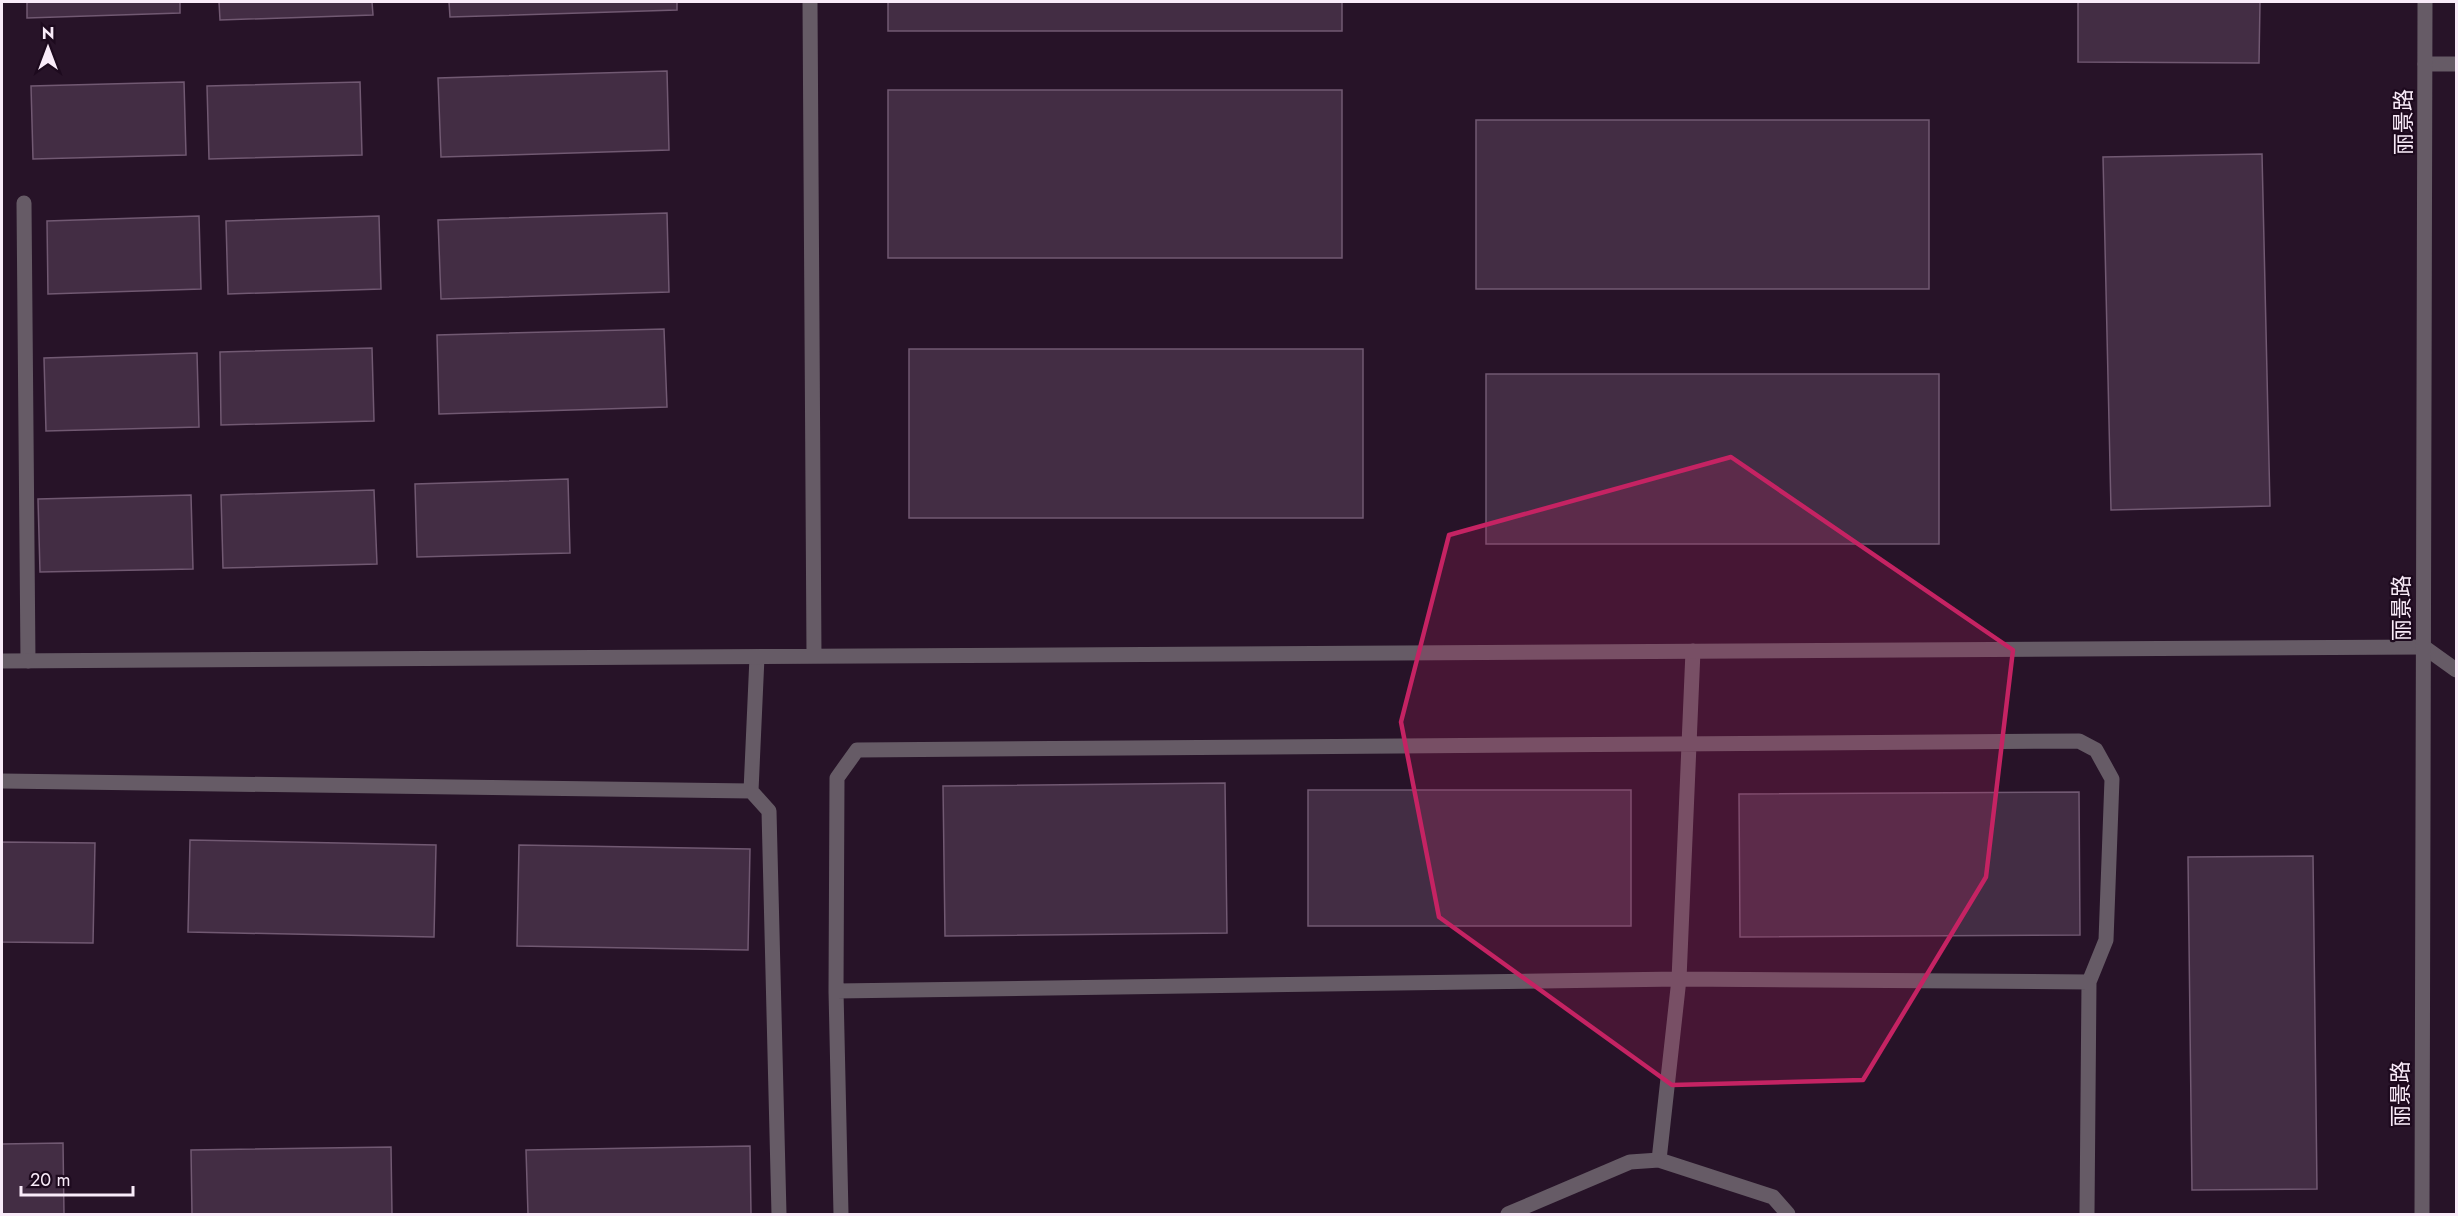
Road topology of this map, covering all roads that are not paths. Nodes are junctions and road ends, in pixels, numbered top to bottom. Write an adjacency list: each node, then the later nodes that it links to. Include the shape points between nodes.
1 (810, 2): 8 (street)
2 (2425, 2): 3 (street, 丽景路)
3 (2426, 64): 4 (street); 6 (street, 丽景路)
4 (2457, 64)
5 (24, 203): 11 (street)
6 (2424, 647): 7 (street); 12 (street); 25 (street, 丽景路)
7 (1693, 651): 8 (street); 13 (street)
8 (814, 656): 9 (street)
9 (757, 657): 11 (street); 15 (street)
10 (2, 661): 11 (street)
11 (28, 661)
12 (2457, 670)
13 (1689, 743): 16 (street); 17 (street, via 2079,741 2096,750 2112,779 2106,940); 18 (street, via 857,750 837,778)
14 (2, 781): 15 (street)
15 (751, 791): 20 (street, via 769,811)
16 (1679, 979): 17 (street); 18 (street); 19 (street)
17 (2089, 982): 24 (street)
18 (836, 991): 21 (street)
19 (1659, 1160): 22 (street, via 1630,1162); 23 (street, via 1773,1197)
20 (778, 1215)
21 (841, 1215)
22 (1508, 1215)
23 (1788, 1215)
24 (2087, 1215)
25 (2422, 1215)

